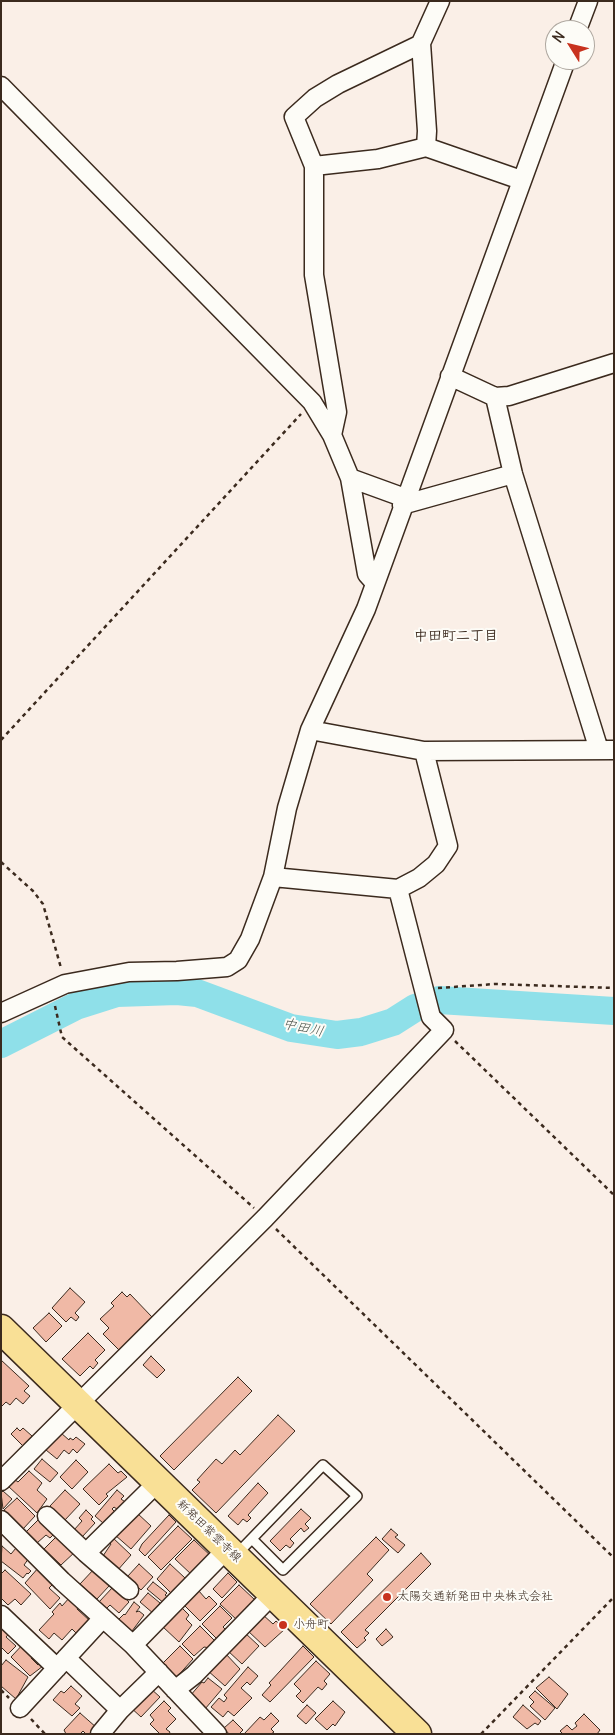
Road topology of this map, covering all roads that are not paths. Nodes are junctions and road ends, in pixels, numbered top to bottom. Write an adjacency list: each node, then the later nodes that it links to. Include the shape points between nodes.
1 (440, 1): 4 (street)
2 (588, 1): 3 (street)
3 (581, 20)
4 (421, 44): 7 (street); 8 (street, via 338,84 315,98 294,117)
5 (562, 70): 9 (street)
6 (1, 86): 13 (street, via 312,402)
7 (426, 147): 8 (street, via 378,158); 9 (street)
8 (314, 166): 13 (street, via 314,276 336,412)
9 (521, 180): 11 (street)
10 (614, 363): 12 (street, via 509,396)
11 (450, 376): 12 (street); 16 (street)
12 (495, 397): 14 (street)
13 (332, 435): 15 (street)
14 (513, 474): 16 (street); 19 (street)
15 (350, 478): 16 (street); 17 (street, via 367,574)
16 (404, 501): 17 (street)
17 (375, 583): 18 (street)
18 (310, 730): 20 (street); 21 (street, via 287,808)
19 (606, 750): 20 (street)
20 (424, 751): 22 (street, via 448,846 436,864)
21 (273, 877): 22 (street); 23 (street, via 250,939 238,960 226,967 129,972 65,984)
22 (398, 889): 25 (street, via 430,1017 444,1030 265,1218)
23 (1, 1013)
24 (1, 1328): 25 (main road, 新発田紫雲寺線)
25 (78, 1404): 26 (street); 27 (main road, 新発田紫雲寺線)
26 (1, 1481)
27 (158, 1482): 30 (main road, 新発田紫雲寺線); 31 (street)
28 (47, 1516): 31 (street)
29 (1, 1520): 35 (street)
30 (238, 1548): 30 (lane, via 323,1465 357,1496 283,1570); 33 (main road, 新発田紫雲寺線); 36 (street)
31 (86, 1553): 32 (street)
32 (130, 1590)
33 (274, 1593): 39 (street, via 194,1675); 44 (main road, 新発田紫雲寺線)
34 (1, 1615): 37 (street)
35 (103, 1618): 36 (street); 37 (street)
36 (133, 1645): 38 (street)
37 (62, 1663): 40 (street); 41 (street)
38 (159, 1672): 39 (street); 41 (street)
39 (175, 1690): 43 (street)
40 (20, 1708)
41 (120, 1710): 42 (street)
42 (100, 1734)
43 (217, 1734)
44 (417, 1734)

